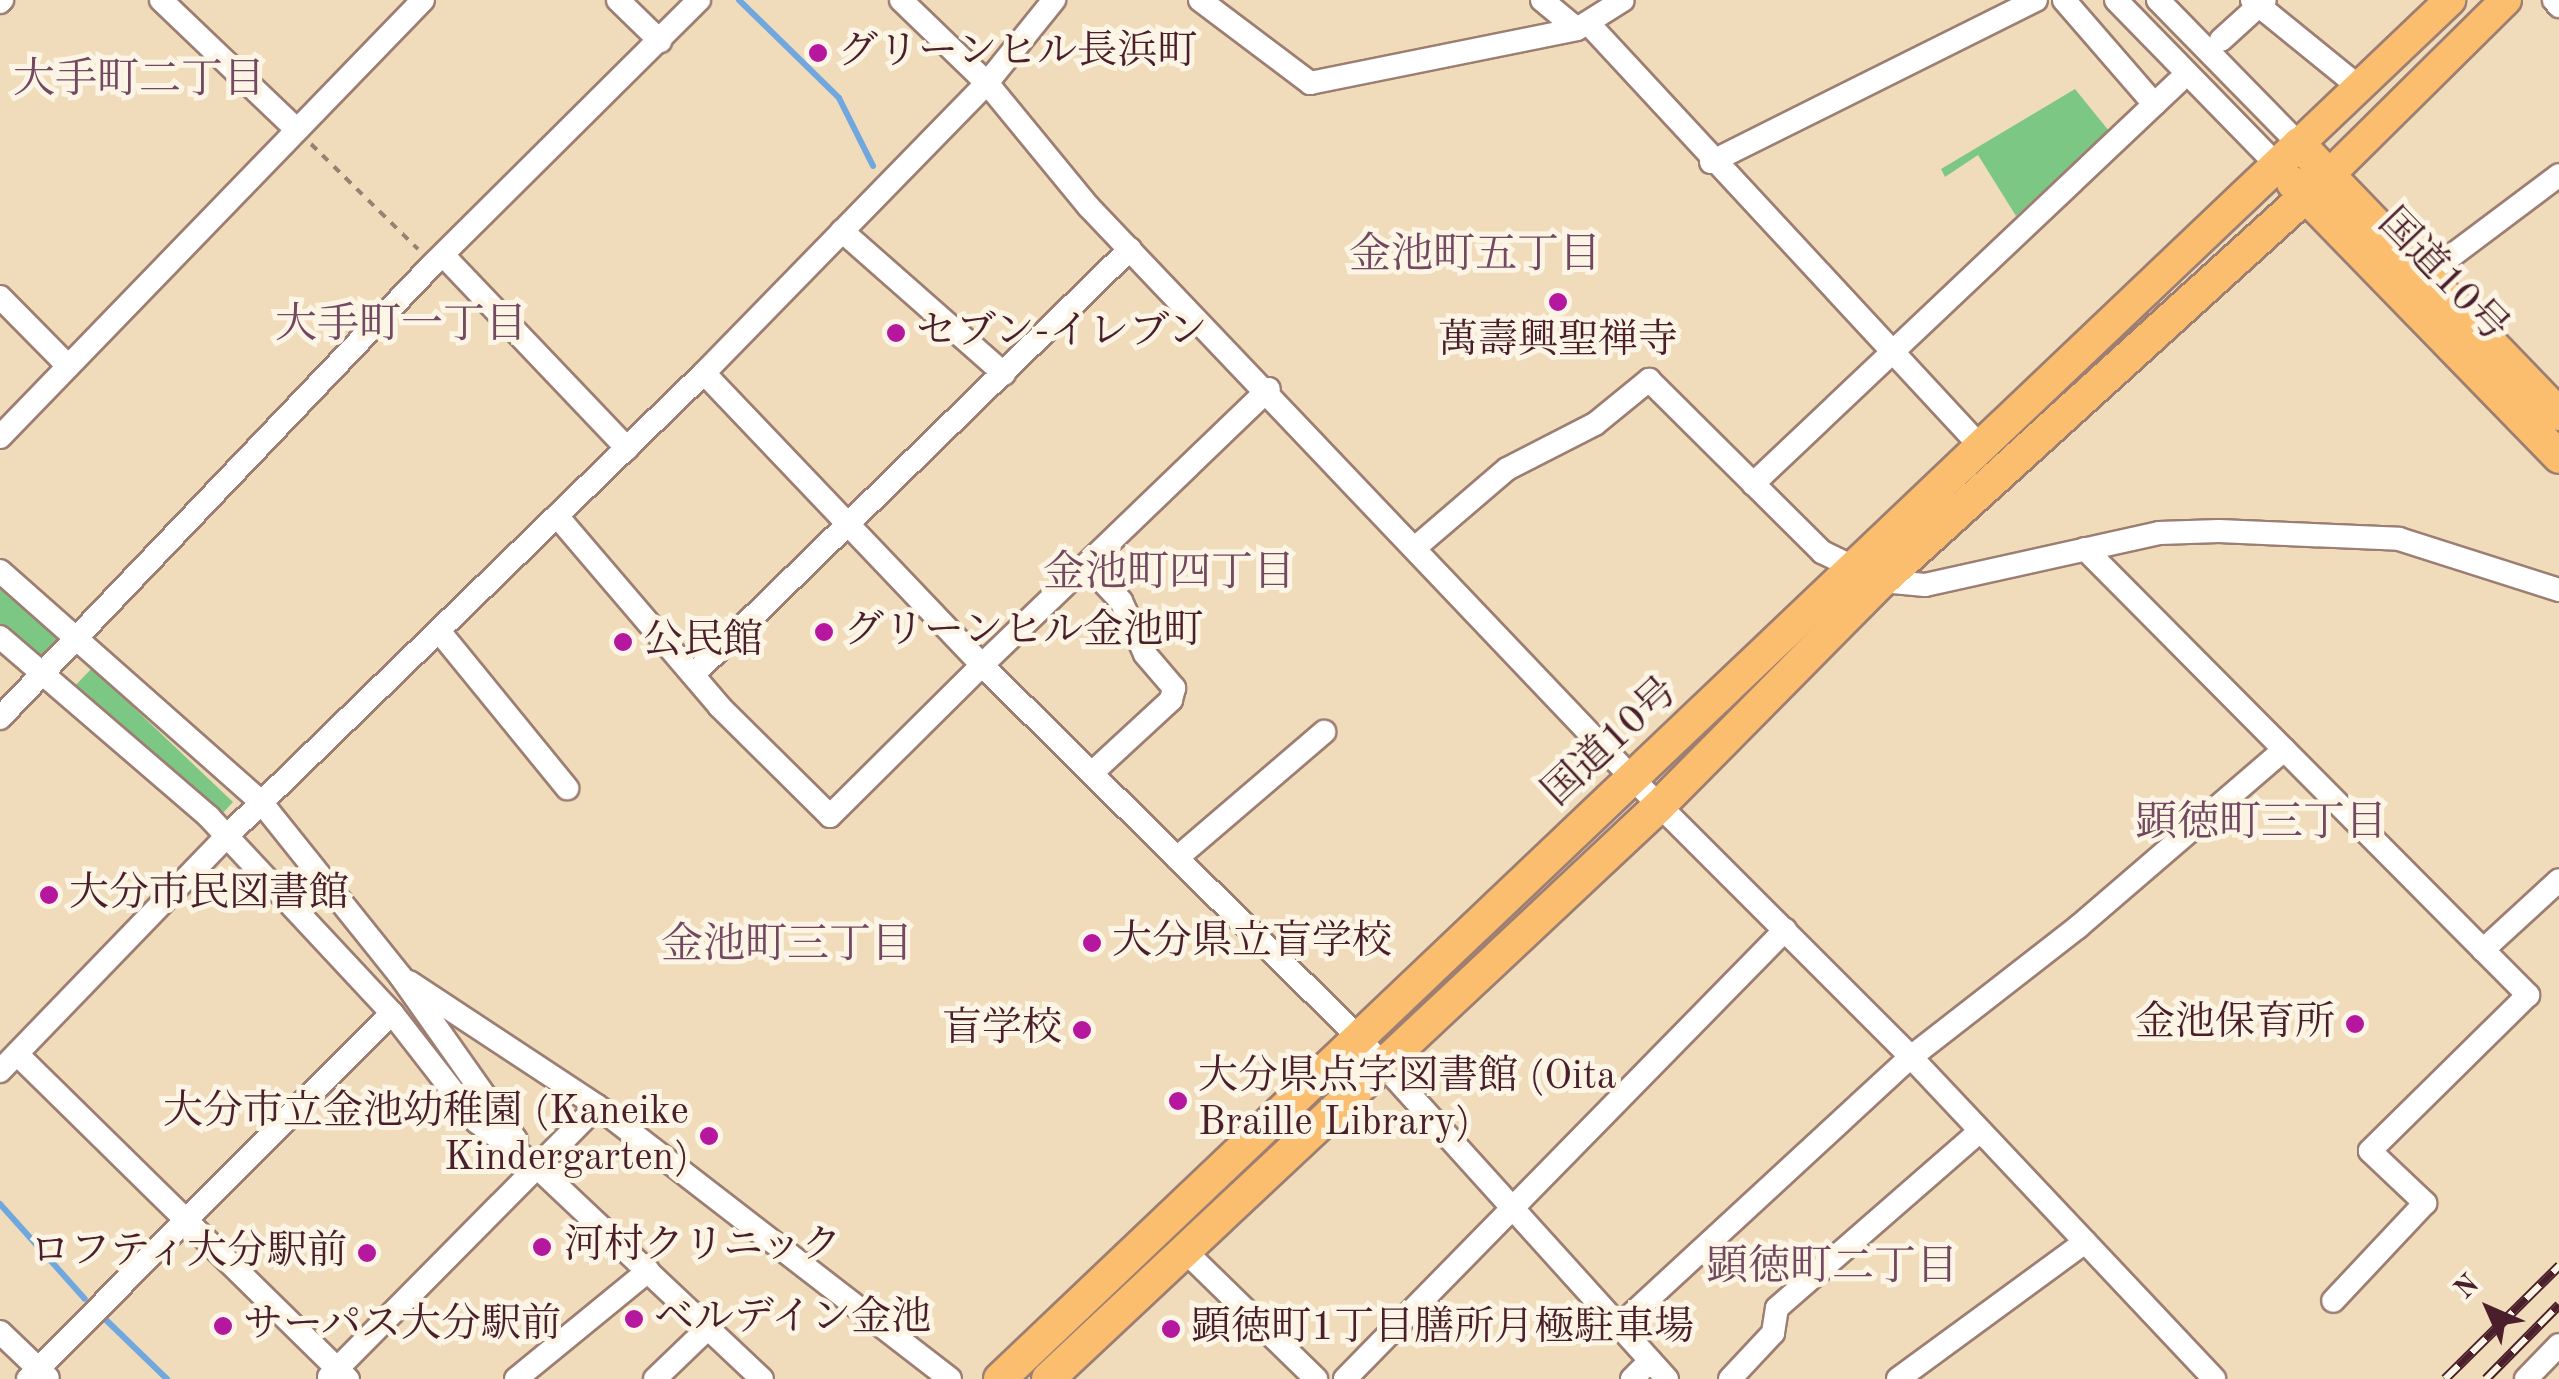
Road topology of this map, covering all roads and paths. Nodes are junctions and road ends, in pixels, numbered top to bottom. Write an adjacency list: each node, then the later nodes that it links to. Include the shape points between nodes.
1 (161, 0): 26 (street)
2 (423, 0): 26 (street)
3 (618, 0): 21 (street)
4 (699, 0): 21 (street)
5 (1054, 0): 23 (street)
6 (1200, 0): 19 (street, via 1310,84)
7 (1542, 0): 19 (street)
8 (1623, 0): 19 (street)
9 (2036, 0): 28 (street)
10 (2064, 0): 25 (street)
11 (2116, 0): 27 (street)
12 (2158, 0): 27 (street)
13 (2450, 0): 24 (main road)
14 (2506, 0): 30 (main road)
15 (2554, 0): 18 (street)
16 (906, 2): 23 (street)
17 (2258, 2): 20 (street); 24 (street)
18 (2559, 6)
19 (1582, 26): 28 (street)
20 (2221, 40)
21 (660, 41): 33 (street)
22 (2178, 82): 25 (street)
23 (987, 83): 31 (street); 32 (street)
24 (2359, 88): 27 (main road)
25 (2154, 104): 36 (street)
26 (297, 130): 33 (path); 37 (street)
27 (2288, 154): 30 (highway, 国道10号); 43 (highway, 国道10号)
28 (1711, 162): 36 (street)
29 (2559, 175): 34 (street)
30 (2317, 186): 34 (highway, 国道10号); 45 (highway, 国道10号); 53 (highway, 国道10号)
31 (842, 231): 38 (street); 39 (street)
32 (1130, 249): 39 (street); 40 (street)
33 (438, 260): 44 (street); 57 (street)
34 (2426, 276): 41 (highway, 国道10号)
35 (0, 297): 37 (street)
36 (1896, 354): 43 (street); 46 (street)
37 (68, 366): 42 (street)
38 (704, 374): 44 (street); 48 (street)
39 (1004, 374): 48 (street)
40 (1269, 389): 49 (street); 51 (street)
41 (2559, 414)
42 (0, 436)
43 (1981, 447): 53 (highway, 国道10号)
44 (627, 448): 47 (street)
45 (2559, 457)
46 (1753, 484): 49 (street, via 1648,380 1595,424 1507,470); 53 (street, via 1822,552)
47 (556, 516): 55 (street); 60 (street)
48 (848, 528): 58 (street); 60 (street)
49 (1416, 548): 65 (street)
50 (2085, 550): 53 (street, via 1925,585); 54 (street, via 2159,533 2218,530 2399,539); 63 (street)
51 (1087, 564): 58 (street); 64 (street, via 1122,601 1145,654 1174,688 1171,700)
52 (0, 571): 57 (street)
53 (1868, 576): 65 (highway, 国道10号); 68 (highway, 国道10号)
54 (2559, 590)
55 (439, 631): 66 (street); 67 (street)
56 (0, 637): 59 (street)
57 (77, 638): 59 (street); 67 (street)
58 (982, 665): 60 (street, via 830,816); 64 (street)
59 (43, 675): 61 (street); 69 (street)
60 (693, 675)
61 (0, 718)
62 (1324, 732): 70 (street)
63 (2284, 750): 73 (street); 78 (street, via 2078,927)
64 (1092, 773): 70 (street)
65 (1635, 780): 68 (street); 76 (highway, 国道10号)
66 (567, 788)
67 (262, 802): 69 (street); 74 (street)
68 (1659, 806): 72 (street); 76 (highway, 国道10号)
69 (227, 836): 75 (street); 77 (street)
70 (1177, 858): 76 (street)
71 (2559, 880): 73 (street)
72 (1785, 930): 78 (street); 83 (street)
73 (2483, 950): 88 (street, via 2528,995 2370,1151 2425,1203)
74 (400, 977): 80 (street); 82 (street)
75 (392, 1013): 82 (street, via 478,1122); 84 (street)
76 (1368, 1050): 83 (street); 86 (highway, 国道10号); 102 (highway, 国道10号)
77 (17, 1054): 79 (street); 84 (street)
78 (1911, 1057): 81 (street); 89 (street)
79 (0, 1071)
80 (597, 1106): 82 (street); 101 (street)
81 (1980, 1131): 85 (street); 108 (street, via 1777,1308 1773,1332)
82 (537, 1167): 87 (street); 94 (street)
83 (1514, 1210): 89 (street); 105 (street)
84 (184, 1219): 94 (street); 97 (street)
85 (2085, 1242): 95 (street); 109 (street)
86 (1183, 1249): 103 (highway, 国道10号); 104 (street)
87 (648, 1270): 90 (street); 98 (street)
88 (2333, 1302)
89 (1619, 1326): 93 (street)
90 (708, 1328): 99 (street); 100 (street)
91 (0, 1332): 97 (street)
92 (2559, 1344): 96 (street)
93 (1650, 1361): 106 (street); 107 (street)
94 (338, 1375)
95 (2200, 1375)
96 (2535, 1375)
97 (38, 1376)
98 (516, 1379)
99 (655, 1379)
100 (762, 1379)
101 (950, 1379)
102 (1000, 1379)
103 (1048, 1379)
104 (1316, 1379)
105 (1345, 1379)
106 (1632, 1379)
107 (1667, 1379)
108 (1730, 1379)
109 (1898, 1379)

